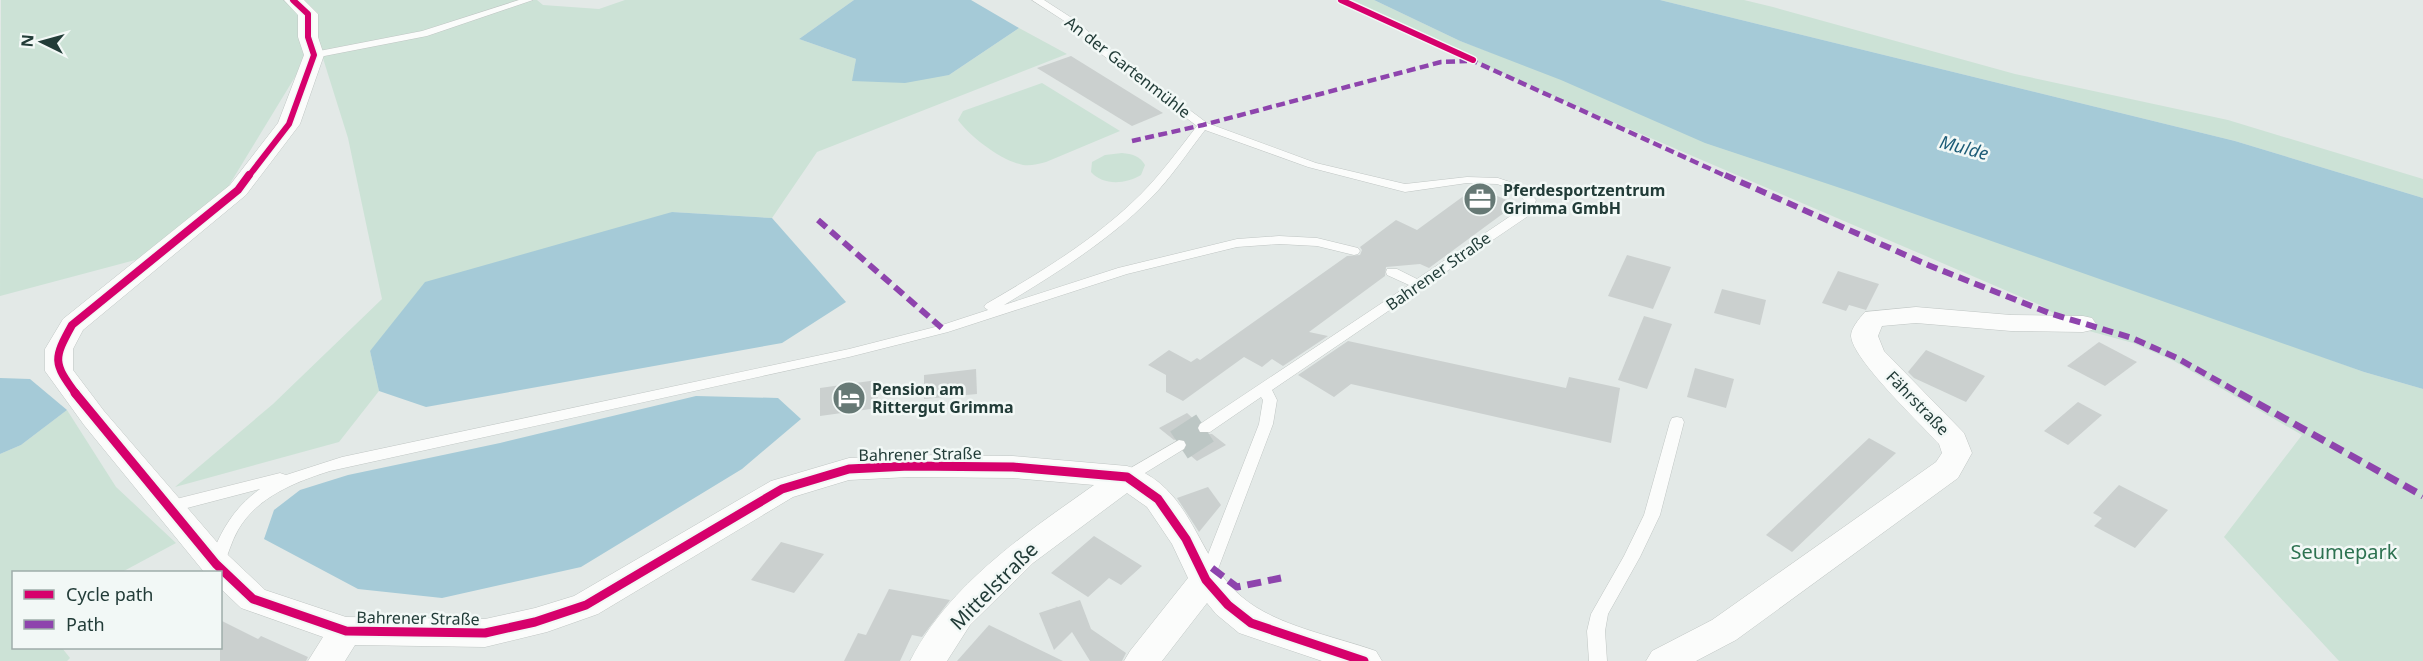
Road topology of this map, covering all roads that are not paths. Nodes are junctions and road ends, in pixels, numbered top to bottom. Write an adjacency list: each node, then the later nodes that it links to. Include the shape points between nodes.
1 (293, 0): 4 (street, via 308,14 308,37)
2 (528, 0): 4 (lane, via 424,34)
3 (1037, 0): 5 (lane, An der Gartenmühle, via 1072,22 1104,51)
4 (314, 55): 17 (street, Bahrener Straße, via 289,124 238,190 72,325 59,350 59,371)
5 (1203, 125): 8 (lane, Bahrener Straße, via 1312,165 1405,188 1467,180 1498,181 1521,189 1530,200 1527,211); 9 (lane, An der Gartenmühle, via 1147,195 1107,231 1055,269)
6 (1353, 251): 9 (lane, via 1317,242 1237,243 1123,271)
7 (1392, 272): 8 (lane)
8 (1420, 285): 11 (lane, Bahrener Straße)
9 (971, 319): 15 (lane, via 849,353)
10 (2083, 324): 26 (street, Fährstraße, via 1916,315 1874,318 1864,330 1872,355 1953,440 1957,453 1947,470 1724,630)
11 (1264, 388): 13 (lane, Bahrener Straße); 19 (lane, via 1270,400 1266,424)
12 (1677, 422): 25 (lane, via 1652,515 1600,614 1596,631)
13 (1205, 429)
14 (1179, 445): 16 (lane)
15 (303, 472): 17 (lane); 18 (lane, via 247,508 233,525)
16 (1126, 477): 19 (street, Bahrener Straße, via 1158,499 1186,539); 20 (street, Bahrener Straße, via 1013,467 849,469 782,489 586,605 535,622 485,633); 22 (street, Mittelstraße, via 1021,554 958,615)
17 (168, 507): 18 (street, Bahrener Straße)
18 (216, 564): 20 (street, Bahrener Straße, via 253,599)
19 (1206, 580): 23 (street); 24 (street, via 1251,623)
20 (346, 631): 21 (street)
21 (326, 661)
22 (928, 661)
23 (1142, 661)
24 (1364, 661)
25 (1598, 661)
26 (1664, 661)

